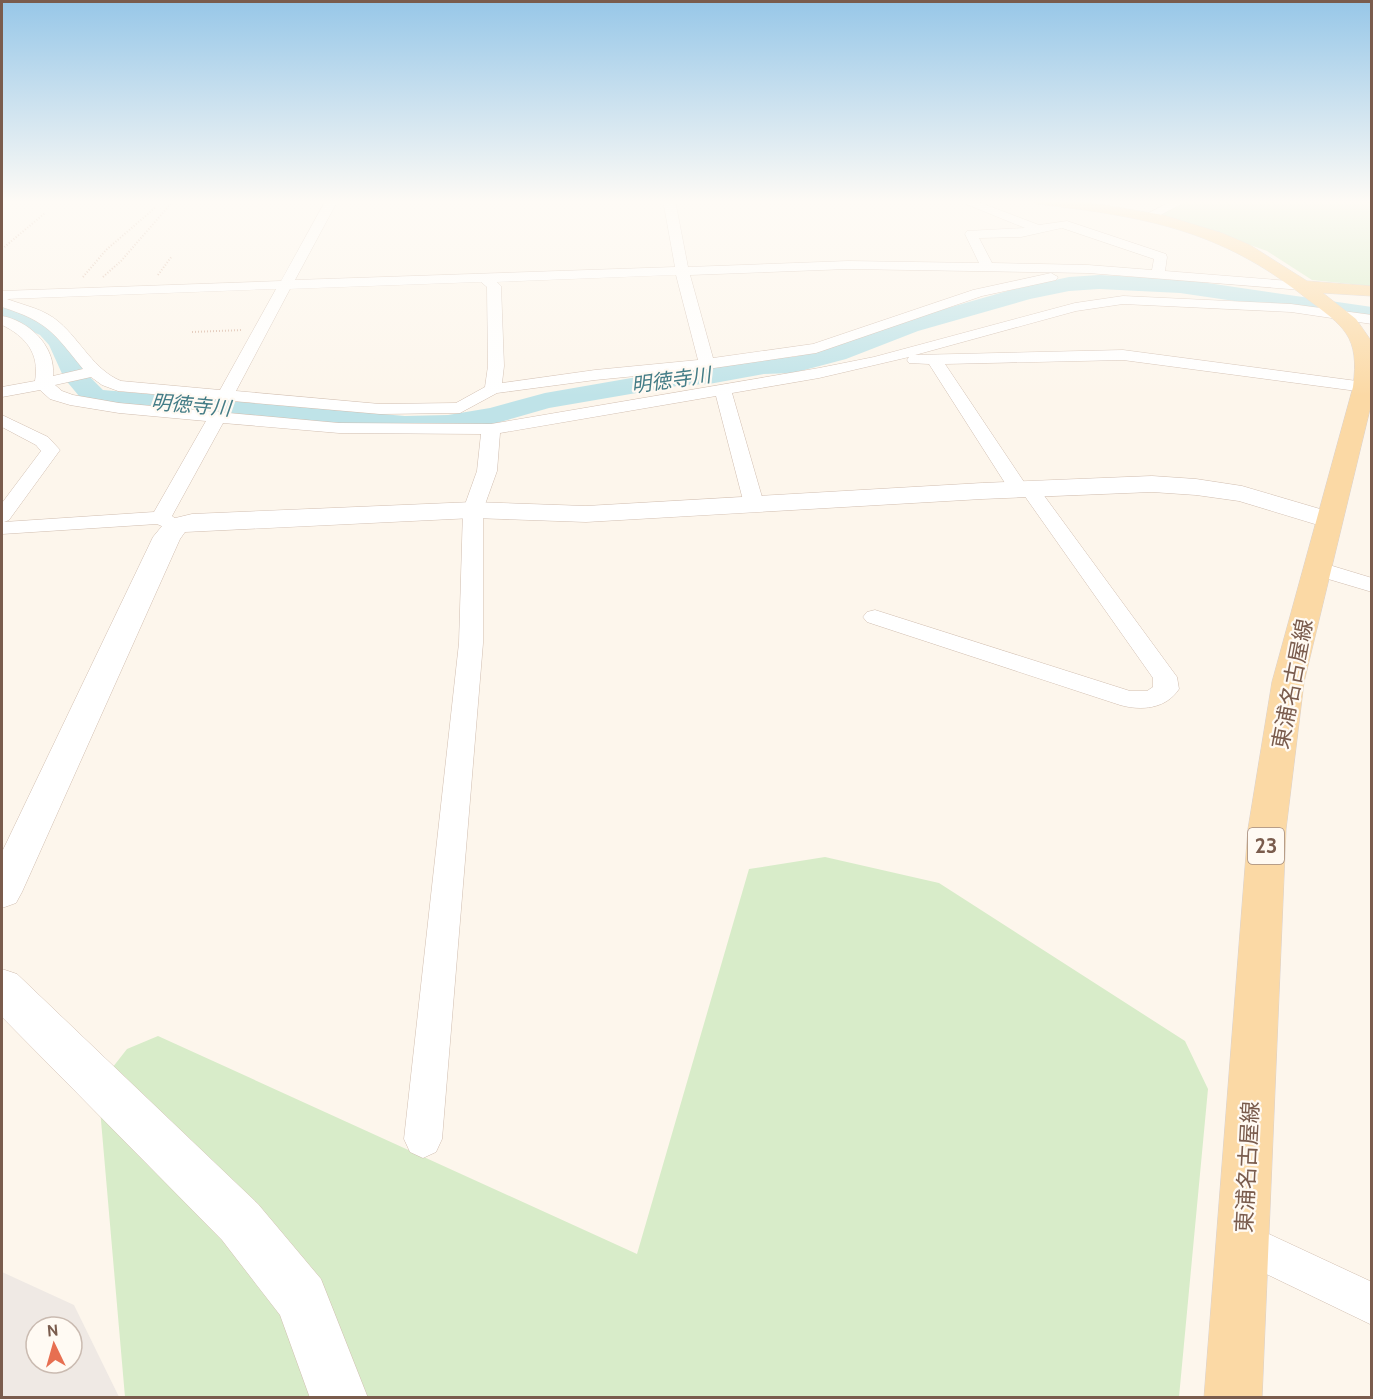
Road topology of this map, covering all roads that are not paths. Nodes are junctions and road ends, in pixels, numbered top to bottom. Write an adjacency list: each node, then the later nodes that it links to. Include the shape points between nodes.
1 (297, 265): 14 (street)
2 (681, 265): 11 (street)
3 (840, 265): 11 (street)
4 (888, 265): 9 (street)
5 (1000, 265): 9 (street)
6 (1059, 265): 10 (street)
7 (1159, 265): 12 (street)
8 (1274, 265): 15 (main road, 東浦名古屋線 / 23)
9 (987, 266)
10 (1088, 269): 12 (street); 23 (street, via 978,293 816,348)
11 (682, 271): 13 (street); 23 (street)
12 (1158, 274): 15 (street)
13 (484, 278): 14 (street); 27 (street, via 494,286)
14 (286, 285): 17 (street); 30 (street)
15 (1302, 286): 16 (main road); 19 (main road, 東浦名古屋線 / 23)
16 (1371, 291)
17 (2, 295)
18 (2, 302): 24 (street, via 45,318 73,343)
19 (1349, 311): 22 (street, via 1123,300 1075,307); 26 (main road, 東浦名古屋線 / 23, via 1351,325 1365,346)
20 (2, 320): 25 (street, via 37,343 44,358)
21 (934, 360): 22 (street); 26 (street, via 1123,355); 34 (street)
22 (876, 361): 28 (street)
23 (707, 364): 27 (street)
24 (90, 372): 25 (street); 30 (street, via 117,386)
25 (47, 382): 29 (street); 31 (street, via 56,395 86,404)
26 (1368, 388): 38 (main road, 東浦名古屋線 / 23)
27 (494, 389): 30 (street, via 460,408 425,410)
28 (723, 391): 33 (street); 35 (street)
29 (2, 392)
30 (225, 396)
31 (217, 417): 33 (street, via 339,428); 39 (street)
32 (2, 420): 37 (street, via 51,450)
33 (491, 429): 36 (street, via 487,471)
34 (1025, 490): 35 (street); 38 (street, via 1111,485 1196,487 1242,494); 43 (street, via 1165,676 1166,689 1160,696 1129,699)
35 (754, 504): 36 (street, via 586,514)
36 (473, 510): 39 (street); 46 (street, via 471,643)
37 (2, 516)
38 (1328, 520): 41 (main road, 東浦名古屋線 / 23)
39 (168, 522): 40 (street); 44 (street, via 167,537)
40 (2, 528)
41 (1316, 568): 42 (street); 47 (main road, 東浦名古屋線 / 23, via 1288,682 1267,829)
42 (1371, 585)
43 (875, 617)
44 (2, 892)
45 (2, 988): 49 (street, via 254,1239 302,1298)
46 (423, 1139)
47 (1243, 1242): 48 (street); 50 (main road, 東浦名古屋線 / 23)
48 (1371, 1304)
49 (339, 1398)
50 (1233, 1398)

